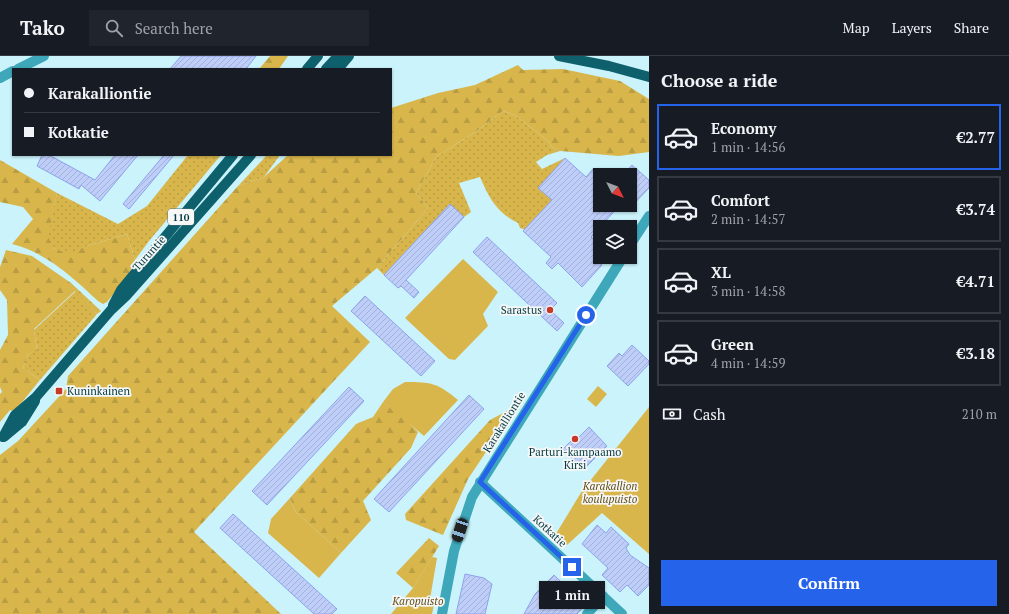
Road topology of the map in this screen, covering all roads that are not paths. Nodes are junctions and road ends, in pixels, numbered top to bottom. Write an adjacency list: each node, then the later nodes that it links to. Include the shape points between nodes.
1 (44, 56): 6 (street)
2 (318, 56): 7 (main road)
3 (338, 56): 8 (main road)
4 (350, 56): 9 (main road)
5 (559, 56): 11 (main road)
6 (20, 68)
7 (308, 68)
8 (327, 68)
9 (339, 68)
10 (12, 72): 12 (street)
11 (649, 77)
12 (0, 78)
13 (232, 156): 20 (main road, Turuntie / 110, via 121,290)
14 (250, 156): 16 (main road, Turuntie / 110)
15 (258, 156): 16 (main road)
16 (233, 176): 20 (main road, Turuntie / 110)
17 (649, 216): 18 (street)
18 (637, 235)
19 (619, 264): 22 (street, Karakalliontie)
20 (111, 310): 21 (main road, Turuntie / 110, via 36,398 15,415)
21 (1, 439)
22 (480, 482): 23 (street, Kotkatie); 24 (street, Karakalliontie, via 472,497 457,541)
23 (603, 596): 25 (street); 26 (street, Kotkatie)
24 (442, 614)
25 (587, 614)
26 (622, 614)

